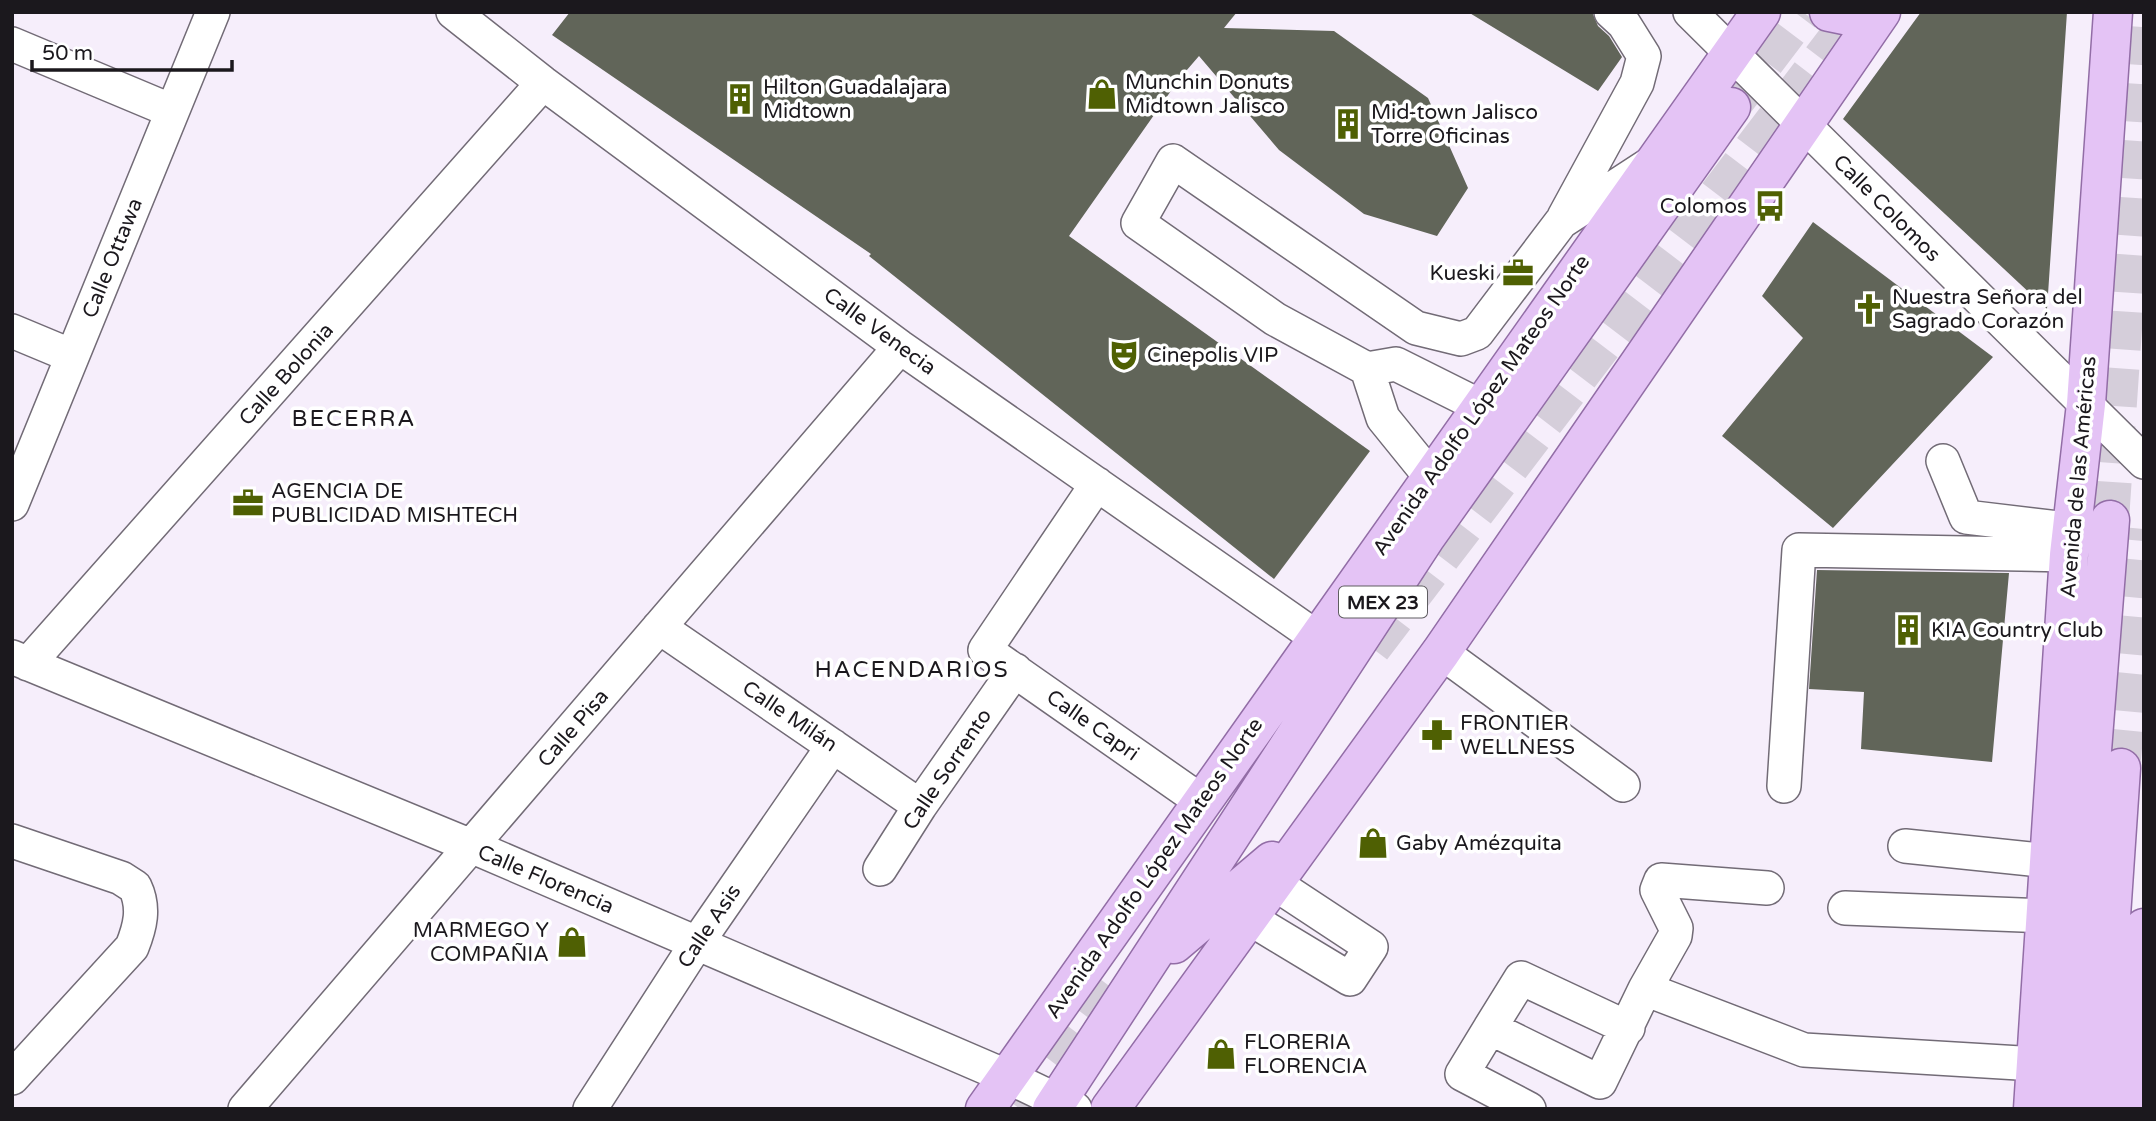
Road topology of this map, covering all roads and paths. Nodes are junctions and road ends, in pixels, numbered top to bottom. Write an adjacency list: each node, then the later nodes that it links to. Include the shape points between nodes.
1 (212, 12): 14 (street, Calle Ottawa)
2 (453, 12): 12 (street, Calle Venecia)
3 (1611, 12): 17 (street, via 1644,56 1637,83)
4 (1690, 12): 11 (street, Calle Colomos)
5 (1761, 12): 11 (main road, Avenida Adolfo López Mateos Norte)
6 (1829, 12): 7 (main road, via 1858,18)
7 (1875, 12)
8 (1881, 12): 15 (main road)
9 (2113, 12): 23 (main road, Avenida de las Américas)
10 (12, 44): 14 (street)
11 (1730, 52): 15 (street, Calle Colomos); 16 (main road, Avenida Adolfo López Mateos Norte)
12 (543, 83): 20 (street, Calle Venecia); 34 (street, Calle Bolonia)
13 (1731, 107): 55 (main road, Avenida Adolfo López Mateos Norte / MEX 23, via 1425,538)
14 (172, 111): 21 (street, Calle Ottawa)
15 (1805, 126): 23 (street, Calle Colomos); 33 (main road)
16 (1652, 163): 17 (street); 24 (main road, Avenida Adolfo López Mateos Norte)
17 (1561, 222): 18 (street, via 1477,333 1461,339)
18 (1416, 328): 22 (street); 22 (street, via 1173,161 1138,223 1275,319)
19 (12, 331): 21 (street)
20 (900, 347): 28 (street, Calle Venecia); 31 (street, Calle Pisa)
21 (72, 356): 29 (street, Calle Ottawa)
22 (1382, 367): 24 (street); 27 (street, via 1382,418)
23 (2086, 404): 26 (street, Calle Colomos); 30 (main road, Avenida de las Américas)
24 (1480, 406): 27 (main road, Avenida Adolfo López Mateos Norte)
25 (1943, 461): 30 (street, via 1966,517)
26 (2144, 462)
27 (1430, 476): 32 (main road, Avenida Adolfo López Mateos Norte)
28 (1097, 484): 32 (street, Calle Venecia); 35 (street, Calle Capri, via 985,650)
29 (12, 504)
30 (2085, 535): 39 (street, via 1799,550); 46 (main road, Avenida de las Américas); 69 (main road, Avenida de las Américas)
31 (659, 627): 36 (street, Calle Milán); 44 (street, Calle Pisa)
32 (1316, 637): 40 (main road, Avenida Adolfo López Mateos Norte)
33 (1441, 652): 38 (street); 42 (main road)
34 (20, 661): 44 (street, Calle Florencia)
35 (1015, 670): 40 (street, Calle Capri); 41 (street, Calle Sorrento)
36 (833, 746): 41 (street, Calle Milán); 54 (street, Calle Asis)
37 (2122, 768): 70 (main road)
38 (1623, 785)
39 (1784, 786)
40 (1201, 801): 60 (main road, Avenida Adolfo López Mateos Norte)
41 (920, 806): 47 (street, Calle Sorrento)
42 (1320, 821): 48 (main road); 55 (main road)
43 (12, 841): 61 (street, via 121,878 135,887 141,913 131,947)
44 (471, 846): 54 (street, Calle Florencia); 62 (street, Calle Pisa)
45 (1905, 846): 46 (street)
46 (2049, 861): 51 (main road, Avenida de las Américas)
47 (880, 869)
48 (1274, 883): 52 (main road); 52 (street, via 1371,947 1350,979)
49 (1767, 888): 56 (street, via 1661,880 1657,890 1676,928 1675,936)
50 (1845, 908): 51 (street)
51 (2047, 916): 59 (main road, Avenida de las Américas)
52 (1249, 918): 66 (main road)
53 (2144, 928): 71 (main road)
54 (697, 943): 60 (street, Calle Florencia); 64 (street, Calle Asis)
55 (1140, 972): 63 (main road, Avenida Adolfo López Mateos Norte / MEX 23)
56 (1645, 989): 58 (street); 59 (street, via 1804,1051)
57 (1490, 1028): 58 (street, via 1521,978); 58 (street, via 1600,1082); 67 (street, via 1462,1074)
58 (1628, 1028)
59 (2036, 1064): 68 (main road, Avenida de las Américas)
60 (1008, 1077): 63 (street, Calle Florencia); 65 (main road, Avenida Adolfo López Mateos Norte)
61 (12, 1078)
62 (262, 1104)
63 (1061, 1106)
64 (590, 1109)
65 (985, 1109)
66 (1110, 1109)
67 (1528, 1109)
68 (2033, 1109)
69 (2064, 1109)
70 (2098, 1109)
71 (2130, 1109)

